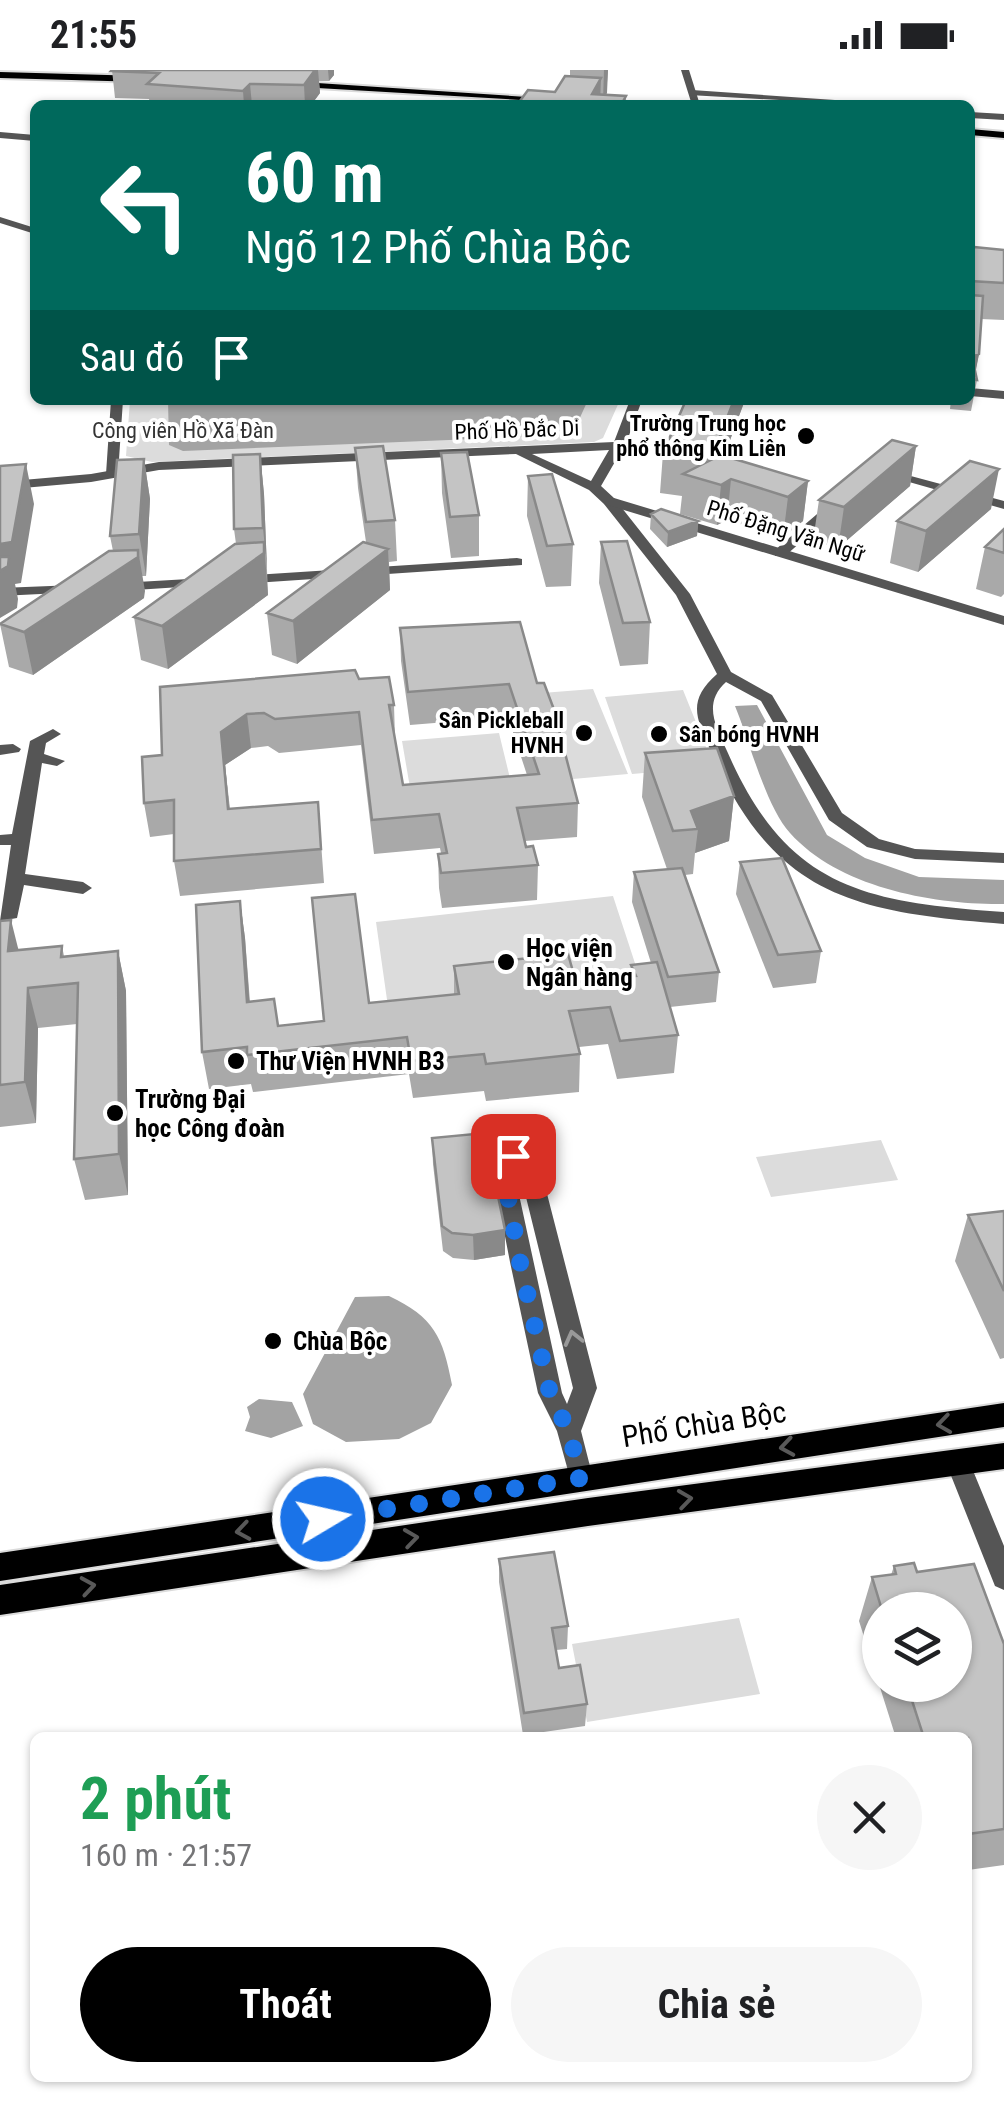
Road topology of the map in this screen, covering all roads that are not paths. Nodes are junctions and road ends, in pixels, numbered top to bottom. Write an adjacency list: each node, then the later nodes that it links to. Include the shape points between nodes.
1 (685, 70): 4 (street)
2 (0, 76): 3 (main road, via 152,84)
3 (0, 84)
4 (692, 93): 7 (street); 8 (street)
5 (398, 100): 6 (main road, via 281,89)
6 (502, 100)
7 (694, 100)
8 (792, 100)
9 (975, 115): 10 (street)
10 (1004, 117)
11 (975, 132): 12 (main road)
12 (1004, 135)
13 (0, 136): 14 (street)
14 (30, 138)
15 (975, 143): 16 (main road)
16 (1004, 145)
17 (0, 220): 18 (street)
18 (30, 229)
19 (975, 392): 20 (street)
20 (1004, 395)
21 (117, 405): 25 (street)
22 (634, 405): 23 (street)
23 (618, 446): 24 (street, Phố Hồ Đắc Di); 28 (street)
24 (515, 450): 25 (street, Phố Hồ Đắc Di); 28 (street, Phố Đặng Văn Ngữ)
25 (112, 467): 27 (street, Phố Hồ Đắc Di)
26 (866, 480): 31 (street, via 878,469)
27 (0, 486)
28 (594, 487): 30 (street, Phố Đặng Văn Ngữ)
29 (852, 491): 34 (street)
30 (610, 502): 32 (street, Phố Đặng Văn Ngữ); 33 (street)
31 (1004, 505)
32 (660, 518): 33 (street); 34 (street, Phố Đặng Văn Ngữ)
33 (633, 530): 38 (street, via 684,594)
34 (780, 554): 37 (street, Phố Đặng Văn Ngữ)
35 (518, 562): 36 (street)
36 (0, 592)
37 (1004, 621)
38 (725, 675): 44 (street, via 767,698 822,801 852,832 915,854); 48 (street, via 707,691 706,718 750,820 779,853 870,899)
39 (53, 734): 40 (street, via 38,741)
40 (35, 756): 41 (street); 42 (street)
41 (57, 762)
42 (20, 839): 43 (street); 45 (street)
43 (0, 840)
44 (1004, 858)
45 (16, 878): 46 (street); 47 (street, via 11,914)
46 (83, 888)
47 (0, 915)
48 (1004, 918)
49 (553, 1258): 50 (street); 50 (street, via 534,1186 515,1163 507,1190); 52 (street, one-way to 49, via 585,1388)
50 (520, 1262): 52 (street, via 550,1393)
51 (1004, 1415): 55 (main road, Phố Chùa Bộc, one-way to 55)
52 (569, 1432): 55 (street)
53 (1004, 1456): 54 (main road)
54 (958, 1463): 56 (main road, one-way to 54); 58 (street)
55 (581, 1478): 56 (main road); 57 (main road, Phố Chùa Bộc, one-way to 57)
56 (588, 1512): 59 (main road, one-way to 56, via 175,1585)
57 (0, 1567)
58 (1004, 1578)
59 (0, 1600)

